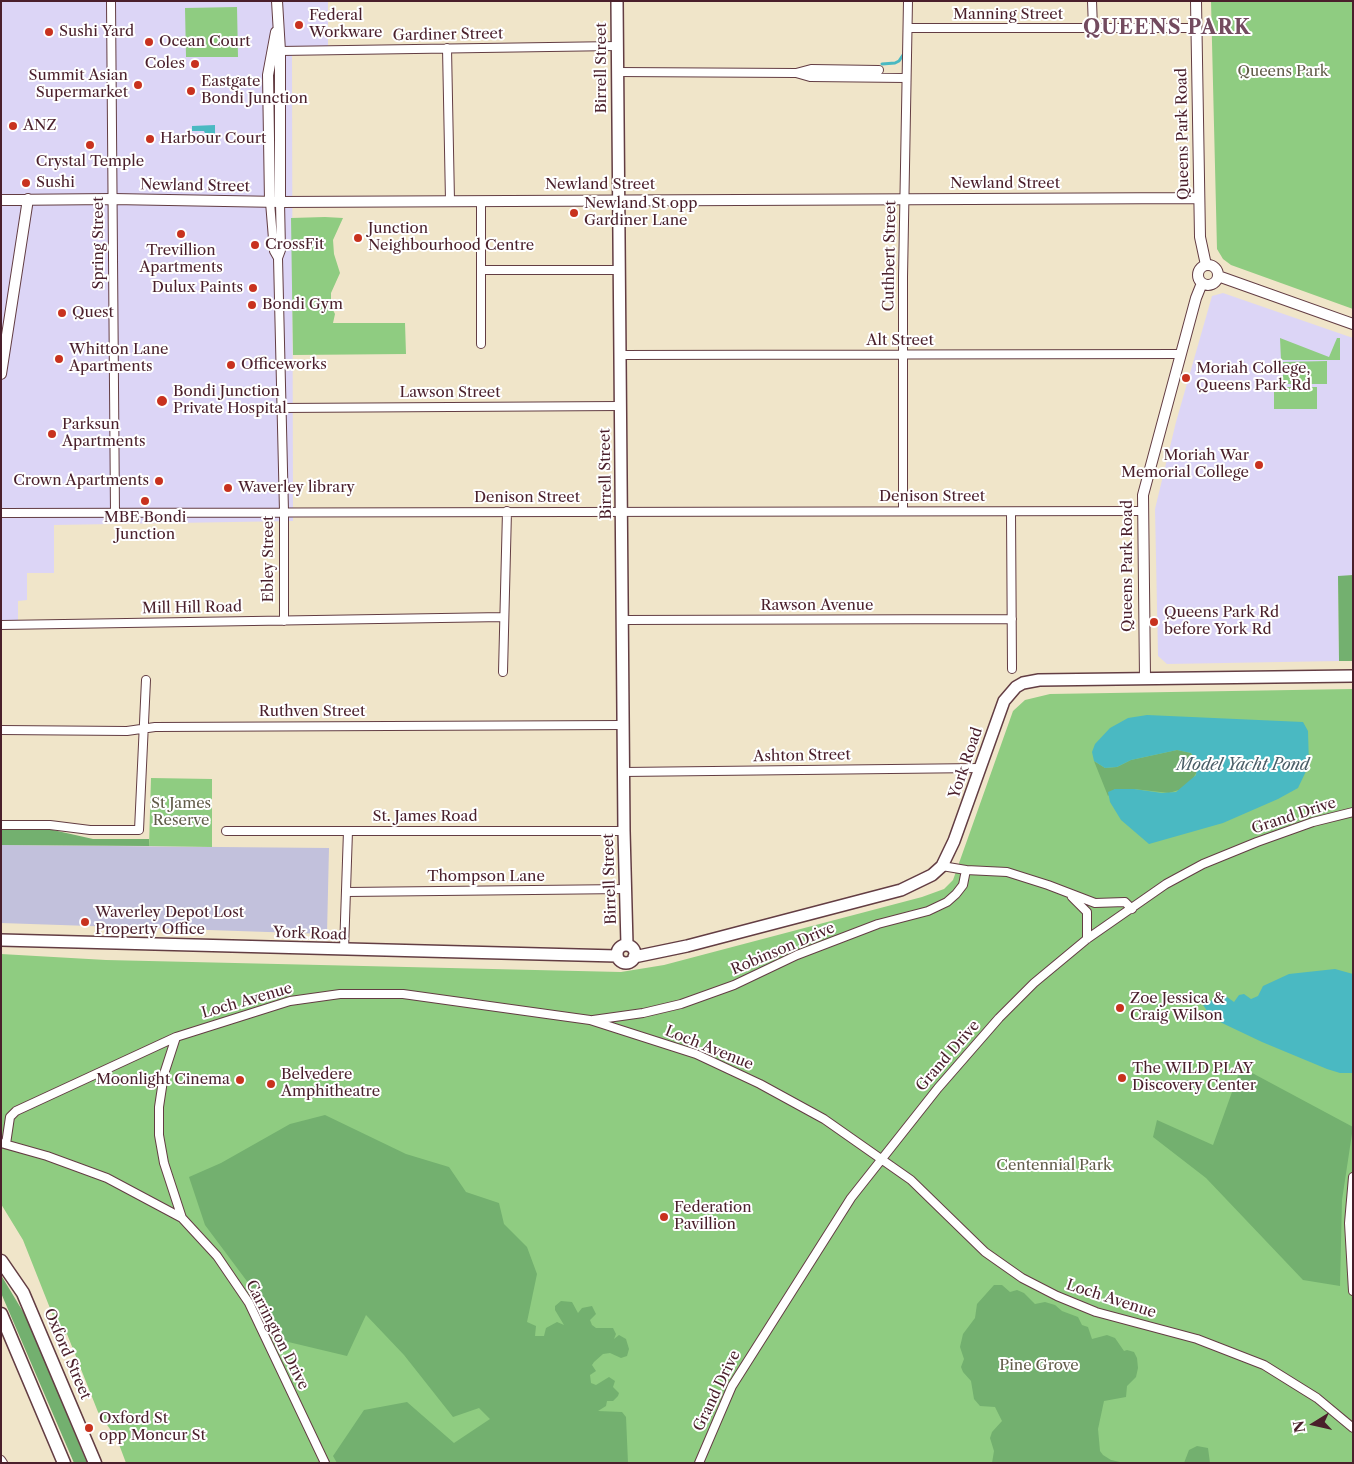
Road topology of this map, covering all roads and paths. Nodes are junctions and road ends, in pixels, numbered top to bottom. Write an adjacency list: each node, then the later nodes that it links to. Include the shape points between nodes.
1 (111, 1): 21 (street, Spring Street)
2 (277, 1): 7 (street, Ebley Street)
3 (617, 1): 11 (main road, Birrell Street)
4 (908, 1): 8 (street, Cuthbert Street)
5 (1092, 1): 9 (street)
6 (1196, 1): 10 (street, Queens Park Road)
7 (277, 26): 13 (street, Ebley Street); 26 (street, Ebley Street, via 268,75)
8 (909, 28): 9 (street, Manning Street); 17 (street, Cuthbert Street)
9 (1093, 28): 10 (street, Manning Street)
10 (1197, 28): 19 (street, Queens Park Road)
11 (617, 46): 12 (street, Gardiner Street); 15 (main road, Birrell Street)
12 (447, 48): 13 (street, Gardiner Street); 24 (street)
13 (280, 51): 26 (street, Ebley Street)
14 (879, 70): 16 (street, via 811,69)
15 (617, 72): 16 (street); 23 (main road, Birrell Street)
16 (796, 73): 17 (street, via 810,77)
17 (906, 78): 18 (street, Cuthbert Street)
18 (904, 198): 19 (street, Newland Street); 23 (street, Newland Street); 37 (street, Cuthbert Street)
19 (1199, 198): 27 (street, Queens Park Road, via 1200,237)
20 (28, 199): 21 (street, Newland Street); 22 (street, Newland Street); 32 (street)
21 (113, 199): 26 (street, Newland Street); 48 (street, Spring Street)
22 (1, 200)
23 (618, 200): 25 (street, Newland Street); 29 (main road, Birrell Street)
24 (450, 201): 25 (street, Newland Street); 26 (street, Newland Street)
25 (481, 201): 28 (street)
26 (275, 202): 40 (street, Ebley Street)
27 (1206, 265): 30 (street, via 1215,268); 31 (street, via 1199,271)
28 (482, 270): 29 (street); 34 (street)
29 (618, 270): 36 (main road, Birrell Street)
30 (1218, 276): 31 (street, via 1212,284); 33 (street)
31 (1202, 283): 35 (street, Queens Park Road)
32 (5, 321): 38 (street)
33 (1353, 324)
34 (481, 344)
35 (1181, 354): 37 (street, Alt Street); 43 (street, Queens Park Road, via 1143,495)
36 (619, 355): 37 (street, Alt Street); 39 (main road, Birrell Street)
37 (903, 355): 42 (street, Cuthbert Street)
38 (1, 374)
39 (620, 406): 40 (street, Lawson Street); 45 (main road, Birrell Street)
40 (281, 408): 44 (street, Ebley Street)
41 (507, 511): 44 (street, Denison Street); 45 (street, Denison Street); 49 (street)
42 (903, 511): 45 (street, Denison Street); 46 (street, Denison Street)
43 (1142, 511): 46 (street, Denison Street); 57 (street, Queens Park Road)
44 (284, 512): 48 (street, Denison Street); 52 (street, Ebley Street)
45 (622, 512): 51 (main road, Birrell Street)
46 (1011, 512): 50 (street)
47 (1, 513): 48 (street, Denison Street)
48 (115, 514)
49 (504, 617): 52 (street, Mill Hill Road); 55 (street)
50 (1012, 619): 51 (street, Rawson Avenue); 54 (street)
51 (622, 620): 59 (main road, Birrell Street)
52 (284, 621): 53 (street, Mill Hill Road)
53 (1, 625)
54 (1012, 669)
55 (503, 672)
56 (1353, 676): 57 (main road, York Road)
57 (1145, 678): 62 (main road, York Road, via 1039,680 1016,687 1001,707)
58 (146, 680): 60 (street)
59 (623, 725): 60 (street, Ruthven Street); 63 (main road, Birrell Street)
60 (144, 729): 61 (street, Ruthven Street); 65 (street, via 139,830)
61 (1, 730)
62 (980, 768): 63 (street, Ashton Street); 69 (main road, York Road)
63 (623, 772): 68 (main road, Birrell Street)
64 (1353, 812): 74 (street, Grand Drive, via 1313,822 1203,864 1166,884)
65 (1, 826)
66 (226, 831): 67 (street, St. James Road)
67 (348, 831): 68 (street, St. James Road); 73 (street)
68 (624, 831): 71 (main road, Birrell Street)
69 (942, 866): 70 (street); 80 (main road, York Road, via 922,881 901,890)
70 (966, 870): 72 (street, via 1007,872); 81 (street, Robinson Drive, via 963,884 956,894 928,911 878,924 681,1004)
71 (626, 889): 73 (street, Thompson Lane); 77 (main road, Birrell Street)
72 (1060, 889): 74 (street, via 1095,904 1125,902); 75 (street, via 1087,912)
73 (347, 892): 78 (street)
74 (1132, 909): 75 (street, Grand Drive)
75 (1088, 939): 84 (street, Grand Drive, via 1034,983 999,1018)
76 (1, 940): 78 (main road, York Road)
77 (627, 945): 79 (main road, via 619,948); 80 (main road, via 633,949)
78 (344, 950): 79 (main road, York Road)
79 (617, 956): 80 (main road, via 625,963)
80 (634, 957)
81 (590, 1020): 82 (street, Loch Avenue, via 403,994 340,994 290,1000); 84 (street, Loch Avenue, via 696,1054 760,1084 824,1118)
82 (176, 1038): 83 (street, Loch Avenue, via 16,1111 10,1116); 86 (street, via 161,1090 159,1135 164,1164)
83 (3, 1144): 86 (street, Carrington Drive, via 107,1178)
84 (882, 1158): 90 (street, Loch Avenue, via 911,1180 985,1252 1022,1278 1096,1312 1197,1340 1264,1365 1317,1398); 94 (street, Grand Drive, via 851,1198 749,1356 732,1386)
85 (1353, 1177): 88 (street, via 1349,1223)
86 (182, 1218): 93 (street, Carrington Drive, via 217,1256 245,1296)
87 (1, 1261): 92 (main road, Oxford Street, via 30,1308)
88 (1353, 1291)
89 (1, 1314): 91 (main road)
90 (1353, 1428)
91 (64, 1463)
92 (95, 1463)
93 (325, 1463)
94 (699, 1463)

